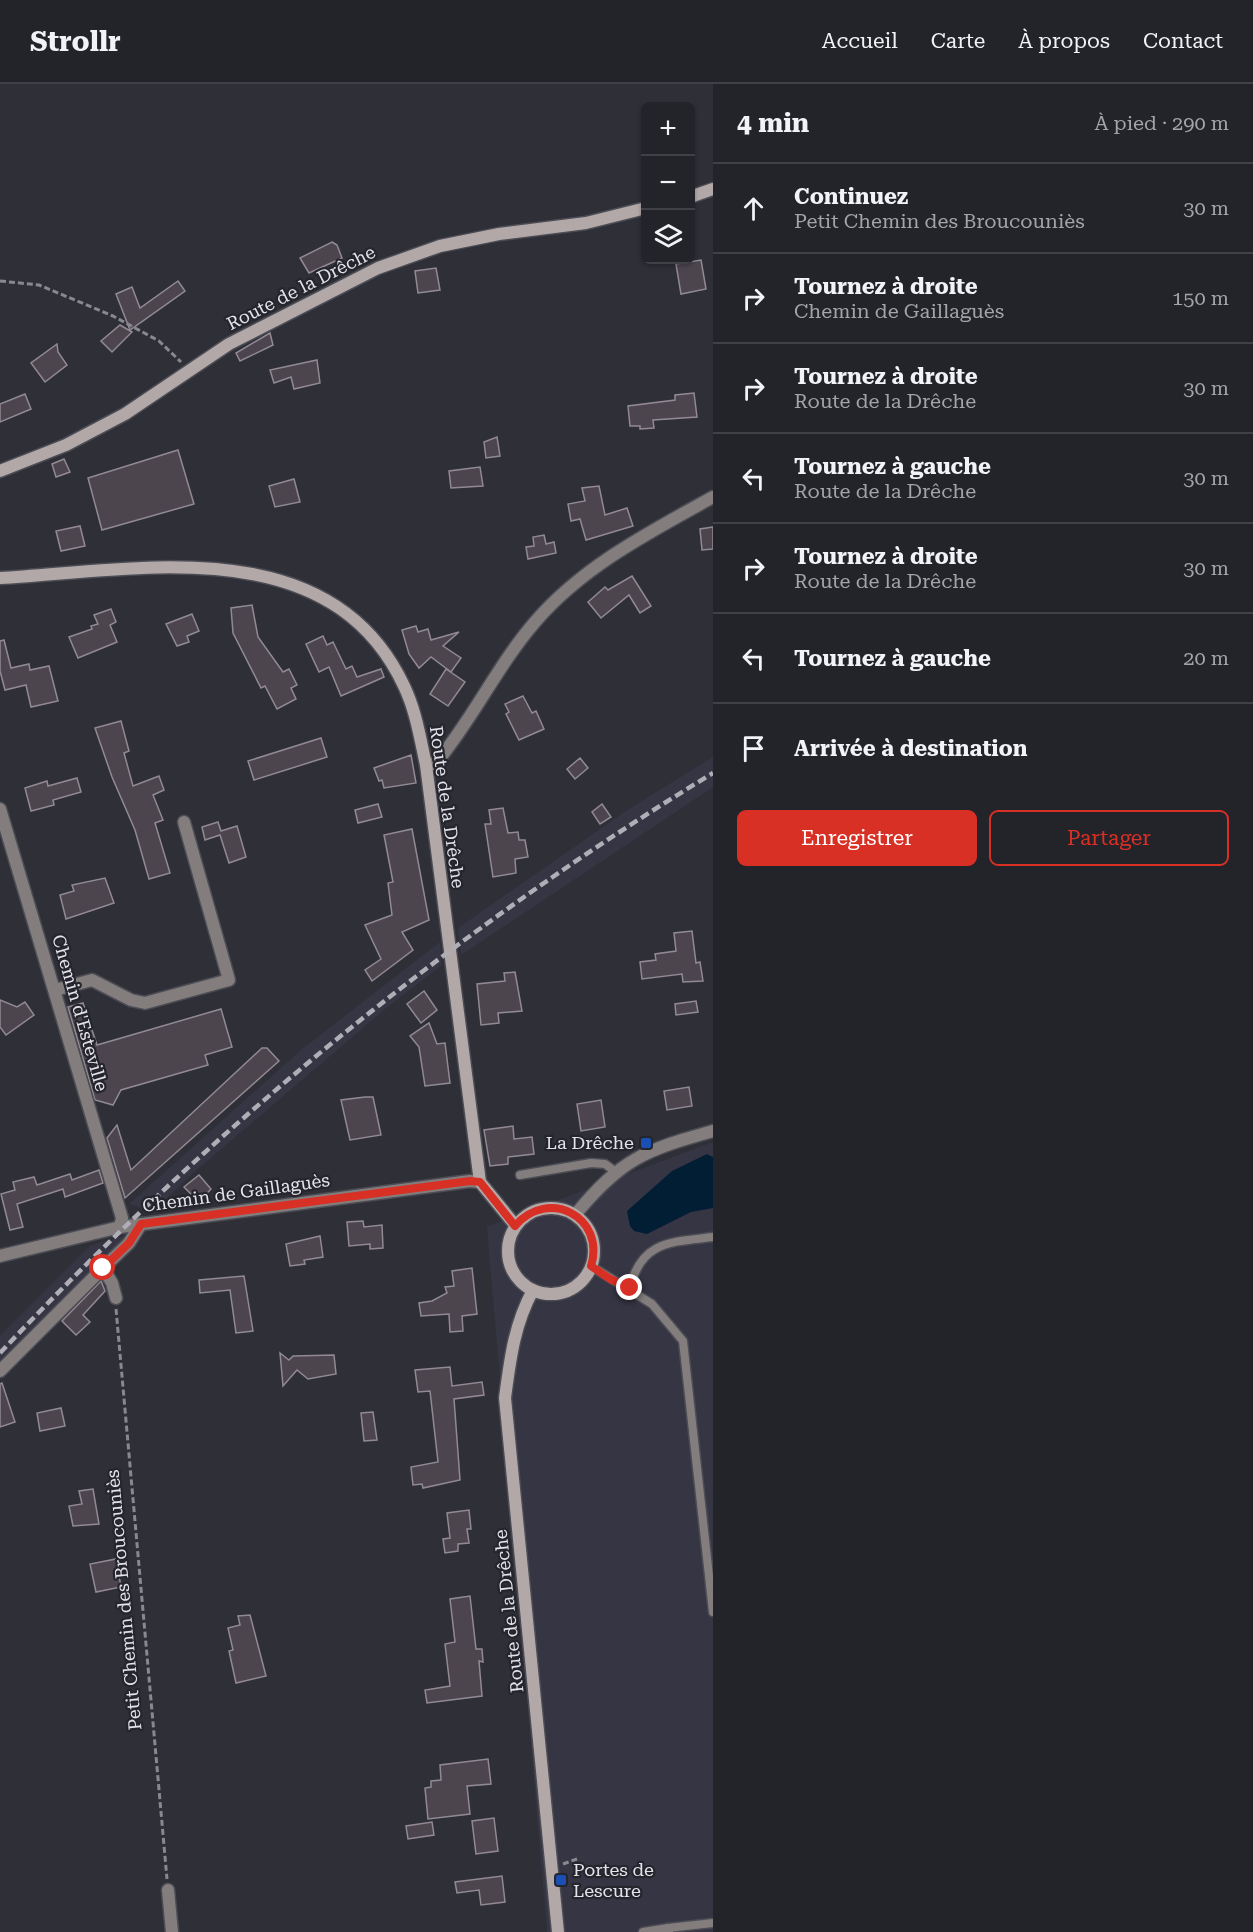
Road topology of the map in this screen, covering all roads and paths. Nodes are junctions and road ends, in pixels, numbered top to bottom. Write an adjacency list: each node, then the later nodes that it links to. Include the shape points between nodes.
1 (713, 189): 2 (street)
2 (695, 195)
3 (641, 209): 5 (street, Route de la Drêche, via 586,223 440,246 378,268 229,344)
4 (0, 281): 5 (path, via 39,285 113,316 159,341)
5 (189, 370): 6 (street, Route de la Drêche, via 125,414 66,445)
6 (0, 471)
7 (713, 497): 9 (street, via 595,567 555,600 511,653 448,748 436,763)
8 (0, 578): 9 (street, Route de la Drêche, via 177,567 236,569 284,580 326,601 361,626 377,644 415,714)
9 (426, 765): 16 (street, Route de la Drêche)
10 (0, 809): 12 (street, Chemin d'Esteville)
11 (184, 822): 12 (street, via 229,980 145,1003 130,1000 92,980)
12 (55, 990): 20 (street, Chemin d'Esteville, via 122,1218)
13 (713, 1131): 14 (street, via 663,1145)
14 (616, 1172): 15 (lane, via 605,1164 591,1164); 17 (street)
15 (520, 1175)
16 (480, 1182): 18 (street, Chemin de Gaillaguès); 19 (street)
17 (576, 1215): 19 (street, via 560,1208 543,1208 527,1214); 23 (street, via 593,1242)
18 (141, 1224): 20 (street, Chemin de Gaillaguès); 24 (street, via 129,1243)
19 (515, 1226): 26 (street, via 507,1250 510,1267 519,1281)
20 (120, 1227): 22 (street, Chemin de Gaillaguès)
21 (713, 1237): 25 (lane, via 664,1243 652,1250 632,1277)
22 (0, 1256)
23 (591, 1266): 25 (lane); 26 (street, via 582,1281 568,1290 550,1294)
24 (103, 1268): 27 (street); 28 (street)
25 (630, 1288): 29 (lane, via 652,1304 683,1341)
26 (533, 1290): 34 (street, Route de la Drêche, via 512,1342 505,1398)
27 (116, 1298): 30 (path, Petit Chemin des Broucouniès)
28 (0, 1371)
29 (713, 1612)
30 (168, 1890): 33 (street)
31 (713, 1923): 32 (lane)
32 (669, 1930): 35 (lane)
33 (172, 1932)
34 (558, 1932)
35 (643, 1932)

